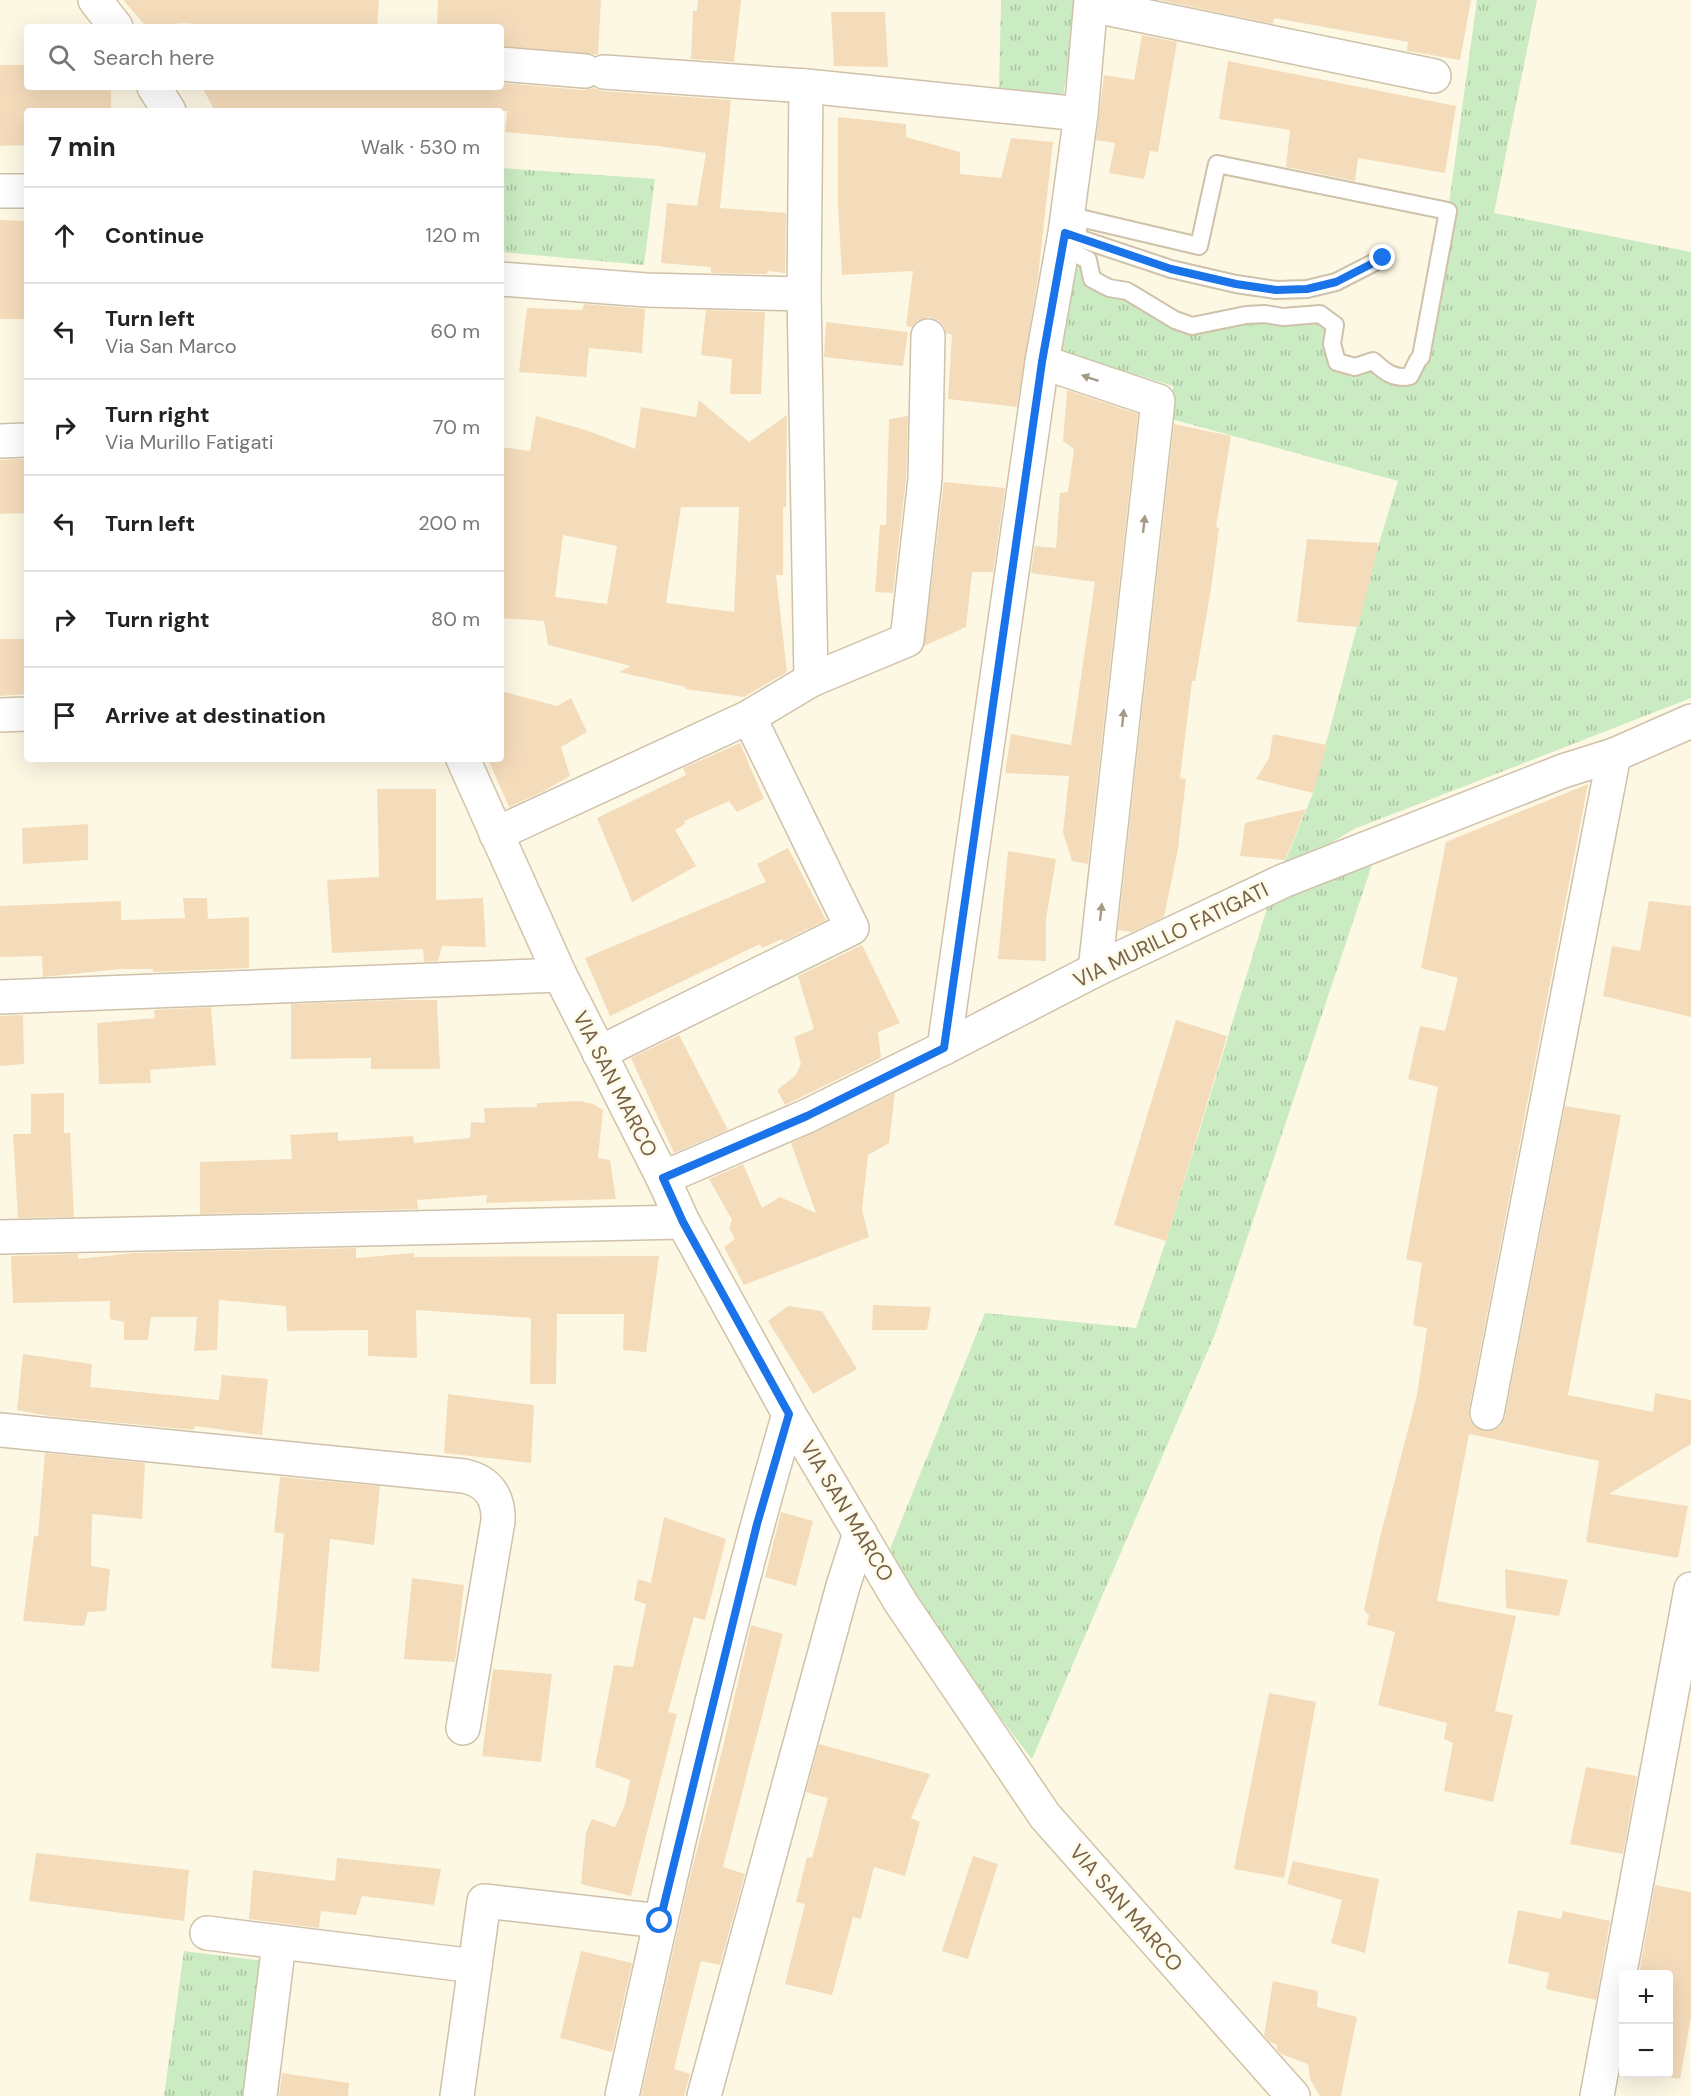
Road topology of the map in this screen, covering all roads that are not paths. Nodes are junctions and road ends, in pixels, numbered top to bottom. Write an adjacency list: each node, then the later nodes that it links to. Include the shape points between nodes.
1 (94, 0): 3 (street)
2 (1091, 3): 5 (street); 9 (street)
3 (114, 24)
4 (504, 64): 6 (street)
5 (1434, 76)
6 (806, 86): 9 (street); 16 (street)
7 (156, 90): 8 (street)
8 (167, 108)
9 (1081, 114): 13 (street)
10 (1218, 164): 10 (lane, via 1448,211 1421,357 1410,376 1400,378 1387,373 1373,361 1355,367 1337,362 1332,344 1335,325 1320,314 1246,315 1192,326 1127,291 1092,279 1088,260 1074,253 1080,218 1199,246)
11 (0, 191): 12 (street)
12 (24, 191)
13 (1065, 233): 14 (lane, via 1171,269 1276,290 1307,289 1336,282); 18 (street)
14 (1383, 258)
15 (504, 279): 16 (street, via 646,290)
16 (804, 294): 21 (street)
17 (928, 336): 21 (street, via 926,479 907,640)
18 (1042, 362): 29 (street, one-way to 18, via 1158,401); 32 (street)
19 (24, 440): 20 (street)
20 (0, 441)
21 (811, 680): 24 (street)
22 (24, 714): 23 (street)
23 (0, 715)
24 (749, 717): 28 (street); 33 (street, via 852,928)
25 (1691, 721): 26 (street, VIA MURILLO FATIGATI)
26 (1614, 755): 29 (street, VIA MURILLO FATIGATI, via 1563,771 1283,881); 37 (street)
27 (464, 762): 28 (street, VIA SAN MARCO)
28 (496, 834): 30 (street, VIA SAN MARCO)
29 (1095, 970): 32 (street, VIA MURILLO FATIGATI)
30 (560, 975): 31 (street); 33 (street, VIA SAN MARCO)
31 (0, 997)
32 (944, 1048): 34 (street, VIA MURILLO FATIGATI, via 807,1116)
33 (599, 1053): 34 (street, VIA SAN MARCO)
34 (663, 1178): 35 (street, VIA SAN MARCO)
35 (683, 1222): 36 (street); 38 (street, VIA SAN MARCO)
36 (0, 1237)
37 (1487, 1413)
38 (789, 1414): 40 (street, VIA SAN MARCO); 43 (street, via 757,1524)
39 (0, 1430): 42 (street, via 464,1476 484,1483 496,1500 498,1521)
40 (860, 1533): 50 (street); 51 (street, VIA SAN MARCO, via 901,1603 1045,1816)
41 (1691, 1589): 52 (street)
42 (463, 1728)
43 (660, 1921): 46 (street, via 484,1901); 49 (street)
44 (207, 1933): 45 (street)
45 (279, 1943): 46 (street); 47 (street)
46 (475, 1966): 48 (street)
47 (260, 2096)
48 (457, 2096)
49 (622, 2096)
50 (704, 2096)
51 (1293, 2096)
52 (1597, 2096)

